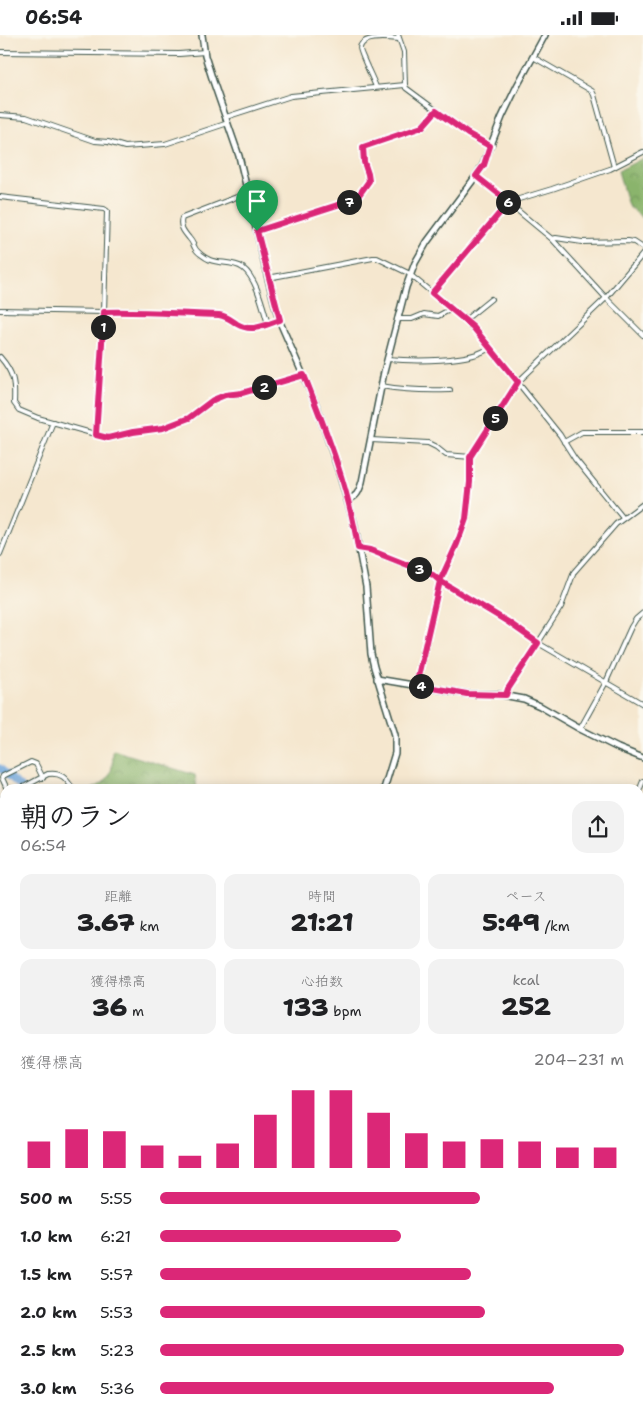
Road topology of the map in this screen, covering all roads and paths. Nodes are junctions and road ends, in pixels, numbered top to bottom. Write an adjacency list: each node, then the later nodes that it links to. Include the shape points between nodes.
1 (202, 35): 5 (street)
2 (545, 35): 6 (street)
3 (398, 37): 7 (street, via 404,51); 8 (street, via 372,37 360,46)
4 (0, 52): 5 (street)
5 (205, 52): 11 (street)
6 (533, 57): 12 (street); 14 (street, via 592,91)
7 (405, 85): 8 (street); 9 (street)
8 (376, 87): 11 (street, via 290,96)
9 (436, 111): 12 (street); 19 (street, via 422,127 363,147 369,181 356,199)
10 (0, 115): 11 (street, via 26,117 95,141 127,147 165,144)
11 (227, 120): 16 (street)
12 (490, 146): 15 (street, via 484,165)
13 (643, 152): 14 (street)
14 (614, 167): 18 (street)
15 (476, 176): 18 (street); 23 (street, via 427,242)
16 (247, 193): 19 (street); 34 (street, via 180,221 197,251 213,261 236,264 248,273)
17 (0, 197): 30 (street, via 107,211)
18 (509, 202): 20 (street); 25 (street)
19 (257, 231): 24 (street)
20 (552, 239): 21 (street, via 589,243 628,241); 26 (street)
21 (643, 248)
22 (643, 254): 26 (street)
23 (410, 275): 24 (street, via 373,258); 25 (street); 31 (street)
24 (268, 278): 32 (street)
25 (432, 293): 28 (street)
26 (606, 298): 35 (street); 40 (street)
27 (491, 299): 33 (street)
28 (451, 309): 31 (street, via 438,316 424,314 412,319); 33 (street)
29 (0, 310): 30 (street)
30 (104, 312): 34 (street, via 219,315 249,329); 45 (street)
31 (397, 319): 38 (street)
32 (280, 320): 34 (street); 39 (street)
33 (465, 320): 36 (street)
34 (268, 324)
35 (643, 335)
36 (490, 347): 38 (street, via 476,355); 40 (street)
37 (0, 357): 43 (street, via 13,379 15,406 22,412)
38 (387, 359): 41 (street)
39 (304, 375): 45 (street, via 225,395 189,418 163,428 108,438); 49 (street)
40 (518, 382): 47 (street); 48 (street)
41 (381, 386): 42 (street); 46 (street)
42 (450, 390)
43 (52, 422): 45 (street); 53 (street)
44 (643, 432): 47 (street, via 582,432)
45 (96, 435)
46 (371, 440): 48 (street, via 428,443 446,455); 49 (street, via 359,491 356,497)
47 (564, 442): 51 (street)
48 (470, 457): 54 (street, via 466,519)
49 (348, 499): 52 (street)
50 (643, 504): 51 (street)
51 (623, 518): 56 (street, via 574,572 561,607)
52 (358, 548): 54 (street, via 425,571); 57 (street, via 368,599 370,646)
53 (0, 554)
54 (440, 581): 56 (street); 59 (street)
55 (643, 613): 58 (street, via 634,622)
56 (538, 643): 58 (street); 60 (street)
57 (377, 679): 59 (street); 68 (street, via 395,743)
58 (606, 682): 61 (street); 62 (street)
59 (416, 685): 60 (street, via 467,694)
60 (506, 695): 62 (street, via 540,705)
61 (643, 704)
62 (580, 729): 63 (street)
63 (643, 758)
64 (43, 778): 65 (street, via 36,764 31,762 2,776); 66 (street); 67 (street, via 61,775)
65 (5, 784)
66 (30, 784)
67 (69, 784)
68 (386, 784)

